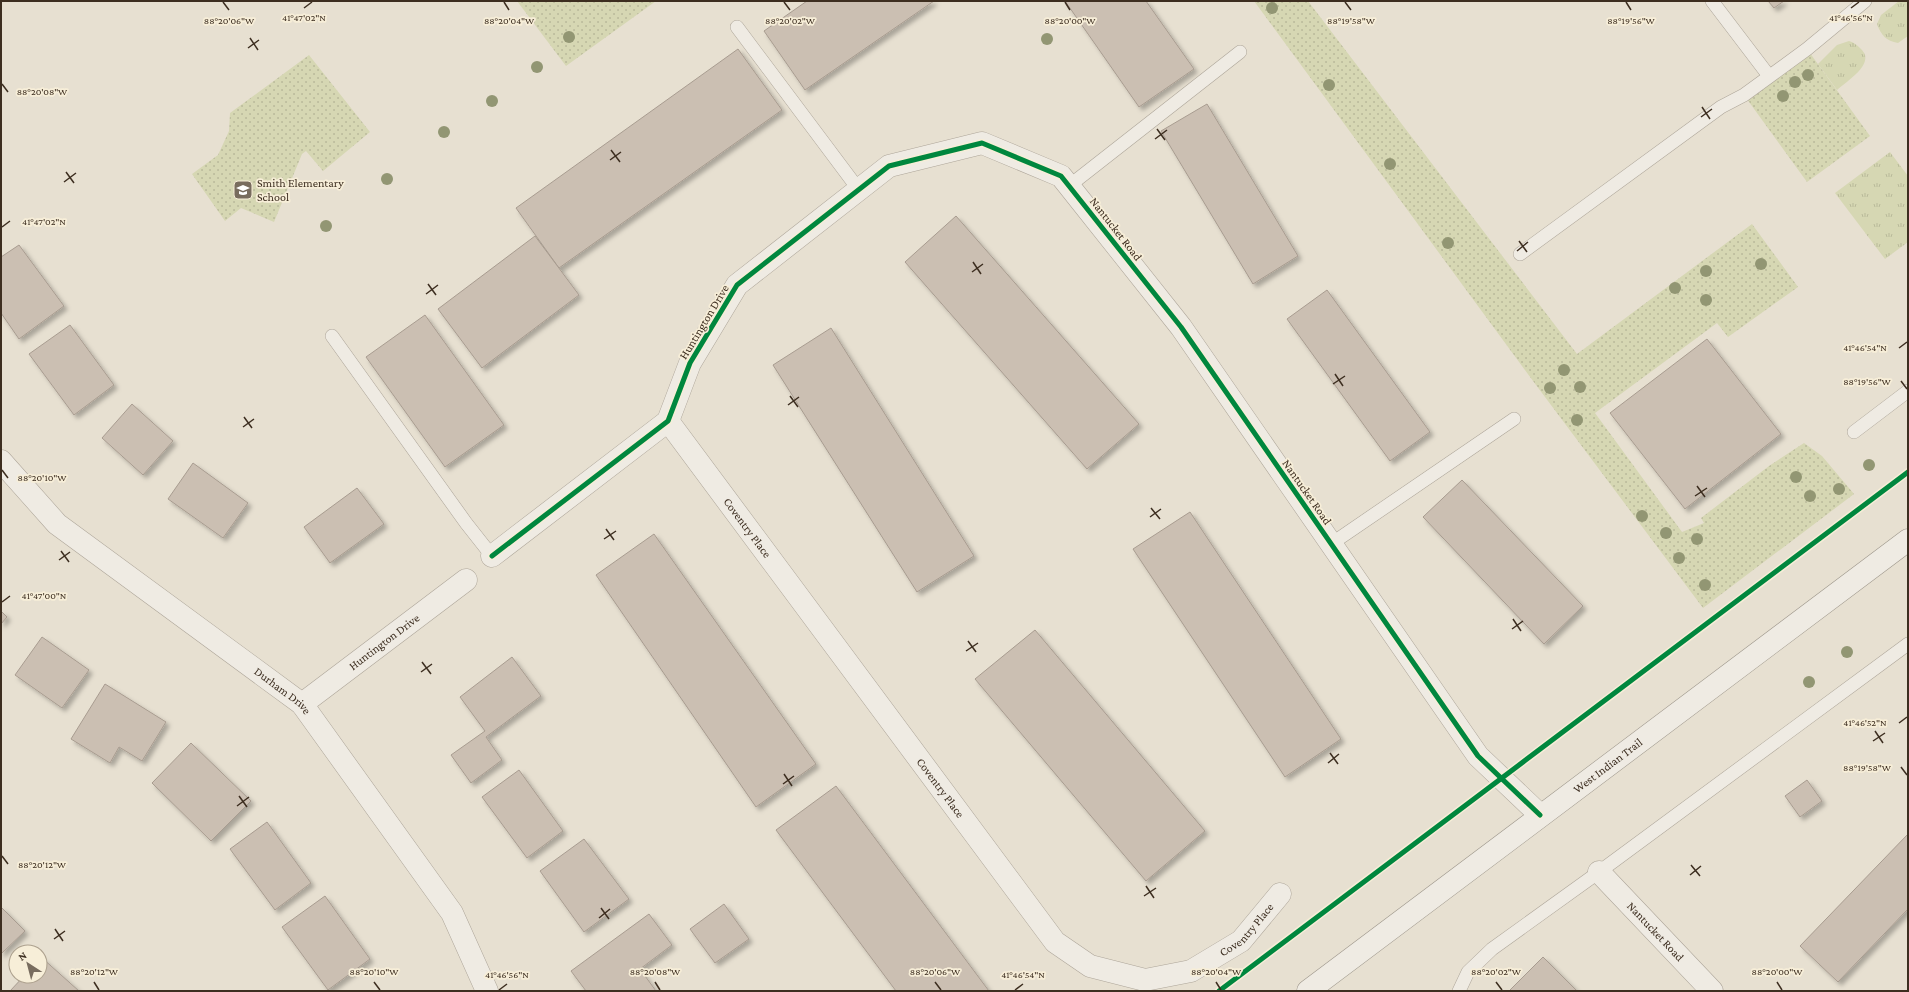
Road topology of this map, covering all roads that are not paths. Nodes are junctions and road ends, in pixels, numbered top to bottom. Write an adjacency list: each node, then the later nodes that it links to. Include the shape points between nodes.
1 (1712, 1): 5 (lane)
2 (1865, 1): 5 (lane, via 1854,8 1830,32)
3 (737, 27): 7 (lane)
4 (1240, 52): 6 (lane)
5 (1769, 76): 8 (lane, via 1744,95 1721,107)
6 (1065, 181): 7 (street, Huntington Drive, via 982,143 889,166); 16 (street, Nantucket Road, via 1181,327)
7 (859, 190): 12 (street, Huntington Drive, via 737,285 690,364)
8 (1520, 254)
9 (332, 336): 17 (lane)
10 (1908, 391): 13 (lane)
11 (1514, 419): 16 (lane)
12 (668, 421): 17 (street); 23 (street, Coventry Place, via 1055,942 1090,966 1145,980 1191,971 1241,941)
13 (1854, 432)
14 (1, 461): 20 (street, Durham Drive, via 56,524)
15 (1908, 540): 21 (street, West Indian Trail)
16 (1331, 544): 21 (street, Nantucket Road, via 1478,756)
17 (492, 556)
18 (466, 580): 20 (street, Huntington Drive)
19 (1908, 644): 22 (lane)
20 (302, 704): 24 (street, Durham Drive, via 452,913)
21 (1540, 815): 25 (street, West Indian Trail)
22 (1599, 872): 26 (lane, via 1492,949 1468,972); 27 (street, Nantucket Road)
23 (1280, 894)
24 (487, 991)
25 (1308, 991)
26 (1459, 991)
27 (1712, 991)

